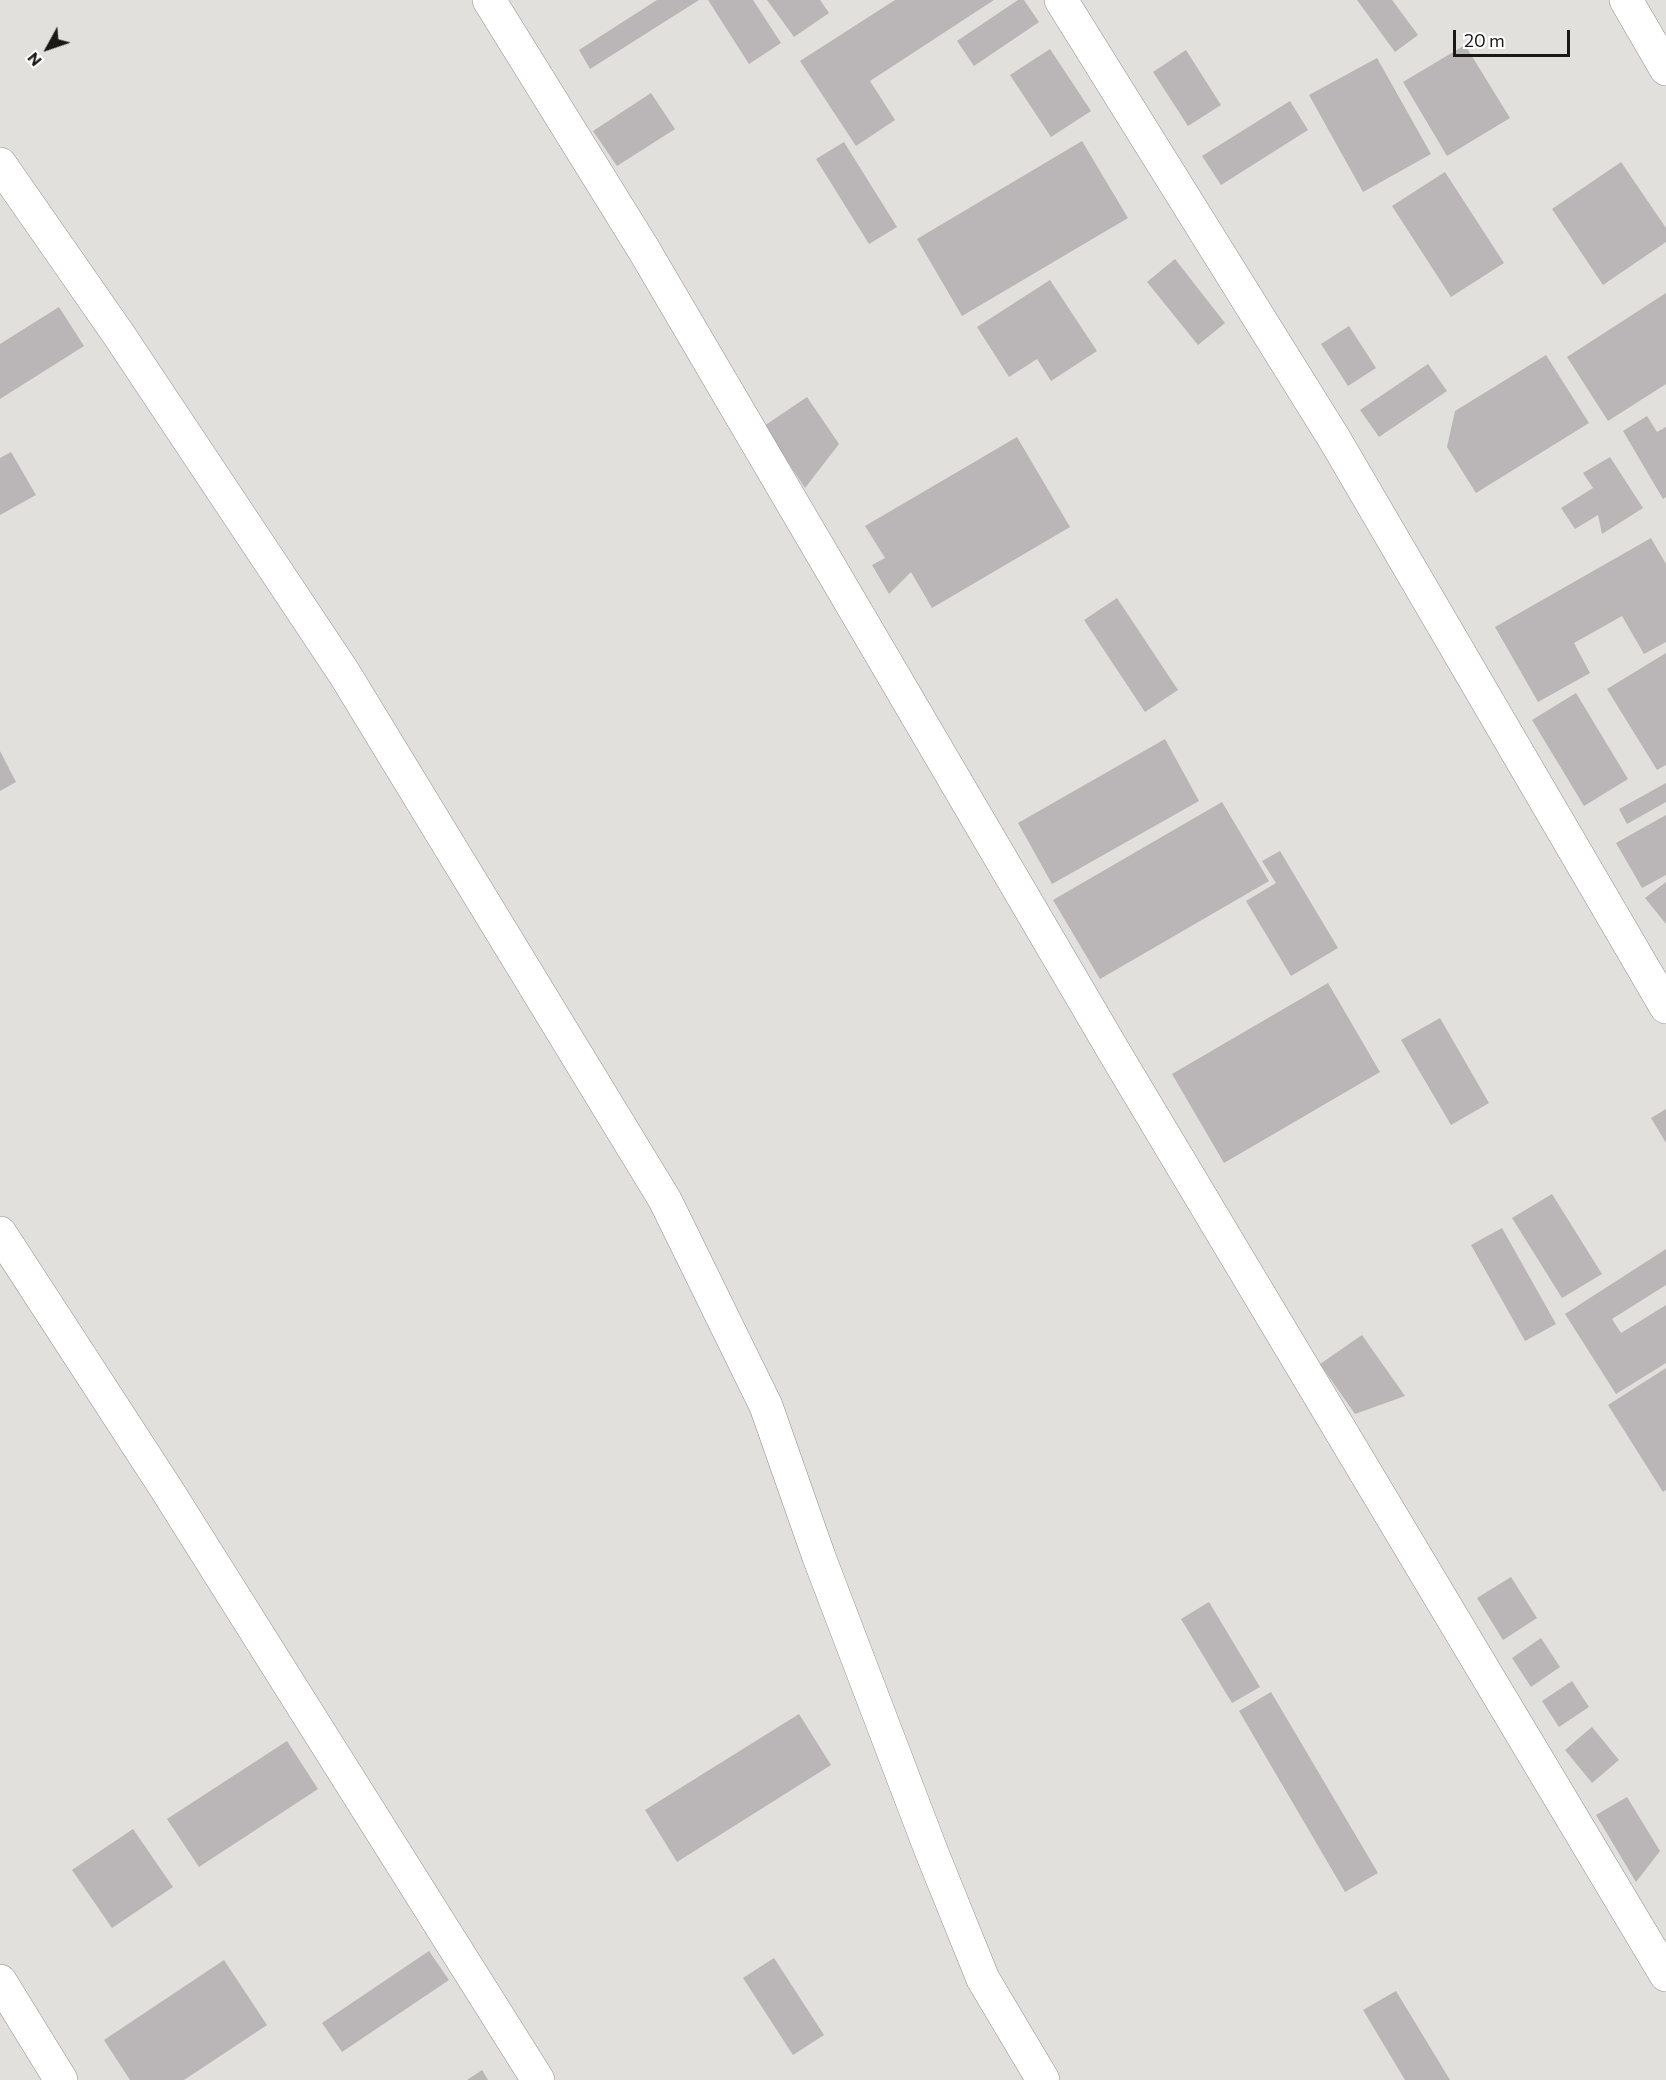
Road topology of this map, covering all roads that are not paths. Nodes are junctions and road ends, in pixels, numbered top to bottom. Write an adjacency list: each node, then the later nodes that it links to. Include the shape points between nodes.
1 (489, 0): 8 (street, via 644,250 1116,1055)
2 (1061, 0): 6 (street, via 1341,450)
3 (1626, 0): 4 (street)
4 (1666, 69)
5 (0, 164): 12 (street, via 344,673 665,1200 766,1406 840,1612 983,1979)
6 (1666, 1007)
7 (0, 1233): 11 (street)
8 (1666, 1975)
9 (0, 1981): 10 (street)
10 (61, 2080)
11 (538, 2080)
12 (1043, 2080)

